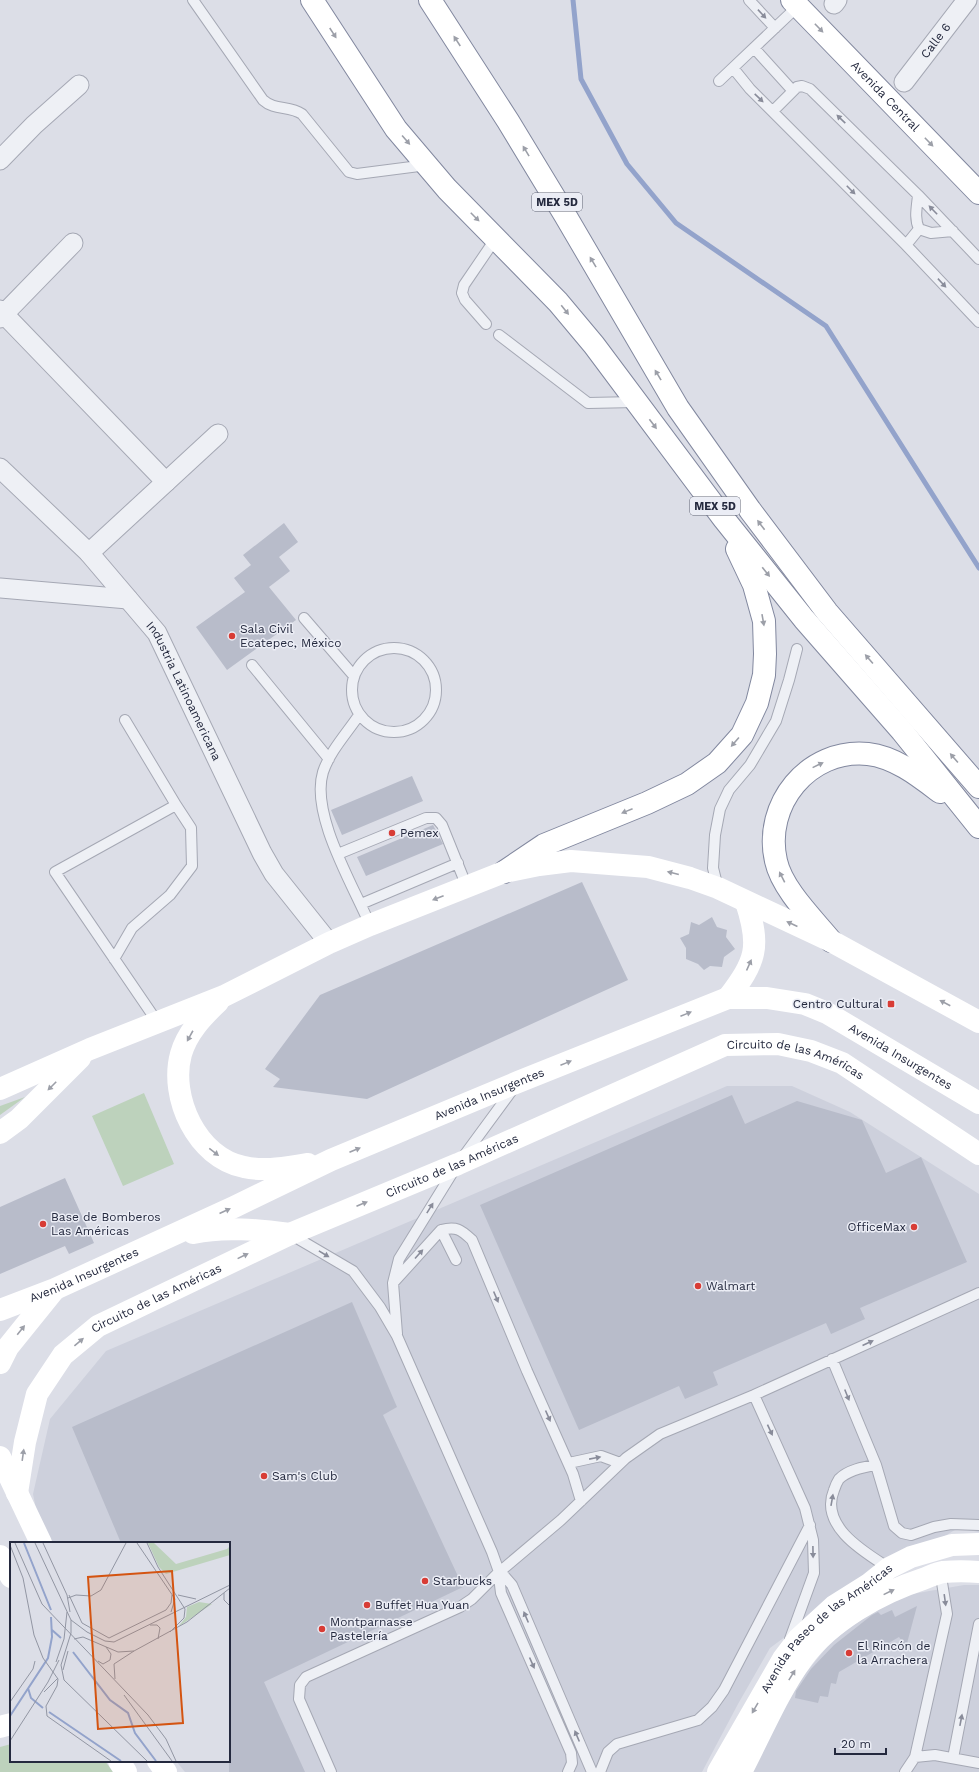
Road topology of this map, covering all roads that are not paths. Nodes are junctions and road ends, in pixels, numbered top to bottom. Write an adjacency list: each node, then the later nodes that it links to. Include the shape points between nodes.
1 (193, 0): 16 (lane, via 263,100 269,106 296,110 302,114 348,172 358,174)
2 (312, 0): 16 (main road, MEX 5D, one-way to 16, via 396,129)
3 (430, 0): 44 (main road, MEX 5D, one-way to 3, via 827,612 750,510 678,408 508,121)
4 (750, 0): 7 (lane, one-way to 7)
5 (967, 0): 11 (street, Calle 6)
6 (795, 3): 7 (lane); 17 (main road, Avenida Central, one-way to 17)
7 (775, 28): 8 (lane)
8 (754, 48): 9 (lane); 13 (lane)
9 (733, 68): 10 (lane); 14 (lane, one-way to 14)
10 (719, 81)
11 (904, 82)
12 (79, 85): 15 (street)
13 (792, 90): 14 (lane); 18 (lane, one-way to 13, via 810,89 802,86)
14 (772, 110): 23 (lane, one-way to 23)
15 (0, 160)
16 (427, 165): 21 (main road, MEX 5D, one-way to 21)
17 (979, 193)
18 (918, 195): 19 (lane, via 916,223); 20 (lane, one-way to 18)
19 (919, 229): 20 (lane, via 930,233); 23 (lane)
20 (953, 231): 24 (lane)
21 (496, 238): 27 (lane, via 464,285 462,292 465,300); 29 (main road, MEX 5D, one-way to 29, via 558,302)
22 (73, 243): 25 (street)
23 (906, 245): 26 (lane, one-way to 26)
24 (979, 259)
25 (1, 314): 32 (street)
26 (979, 322)
27 (486, 324)
28 (499, 335): 29 (lane, via 588,403)
29 (637, 402): 33 (main road, MEX 5D, one-way to 33)
30 (218, 434): 32 (street)
31 (0, 468): 34 (street, Industria Latinoamericana)
32 (166, 482): 34 (street)
33 (724, 518): 46 (main road, MEX 5D, one-way to 46, via 804,619 902,731); 49 (main road, one-way to 49, via 754,586 764,621 764,675 757,703 742,735 717,763 687,784 544,845)
34 (88, 553): 36 (street, Industria Latinoamericana)
35 (0, 588): 36 (street)
36 (128, 599): 56 (street, Industria Latinoamericana, via 157,633 163,644 274,874)
37 (304, 618): 40 (lane)
38 (796, 649): 51 (lane, via 776,721 750,765 729,790 720,809 713,868)
39 (252, 665): 43 (lane)
40 (354, 676): 41 (lane, via 351,689 353,703); 41 (lane, via 361,664 371,655 384,649 398,648 411,652 423,660 431,671 436,685 430,712 409,730 395,733 382,731 369,725)
41 (359, 715): 43 (lane)
42 (125, 720): 45 (lane)
43 (329, 759): 47 (lane, via 322,776 321,800)
44 (979, 787)
45 (176, 805): 57 (lane, via 191,828 192,866 170,896 132,928); 57 (lane, via 55,872)
46 (976, 824): 55 (main road, one-way to 46, via 789,889 776,863 773,843 778,811 798,780 813,768 833,759 868,754 885,758 920,776)
47 (338, 854): 48 (lane, via 431,817 436,818 442,825); 53 (lane)
48 (458, 863): 50 (lane); 53 (lane)
49 (504, 872): 50 (main road); 51 (main road, one-way to 49, via 648,867 603,862 572,861)
50 (467, 887): 54 (main road, one-way to 54)
51 (718, 888): 52 (main road)
52 (746, 902): 55 (main road, one-way to 52); 59 (main road, one-way to 52, via 744,976 754,954 754,926)
53 (361, 904): 54 (lane)
54 (370, 925): 56 (main road)
55 (831, 941): 61 (main road, one-way to 55)
56 (329, 943): 58 (main road)
57 (114, 960): 60 (lane)
58 (224, 996): 60 (main road); 68 (main road, one-way to 68, via 202,1016 190,1035 177,1074 180,1094 195,1132 223,1159 244,1168 274,1169)
59 (728, 998): 63 (main road, Avenida Insurgentes, one-way to 59); 65 (main road, Avenida Insurgentes, via 766,998 805,1004 827,1013)
60 (158, 1022): 62 (main road)
61 (979, 1022)
62 (90, 1049): 64 (main road); 66 (main road, one-way to 66, via 19,1119)
63 (518, 1082): 68 (main road, Avenida Insurgentes, one-way to 63); 69 (lane)
64 (0, 1089)
65 (979, 1102)
66 (0, 1133)
67 (979, 1154): 69 (main road, Circuito de las Américas, via 842,1063 778,1044 725,1046)
68 (331, 1160): 72 (main road, Avenida Insurgentes, one-way to 68)
69 (458, 1164): 71 (main road, Circuito de las Américas, one-way to 69); 74 (lane, one-way to 69, via 399,1259)
70 (441, 1230): 73 (lane); 74 (lane, one-way to 70); 83 (lane, one-way to 83, via 451,1227 462,1231 472,1240)
71 (290, 1234): 72 (main road, via 260,1230 211,1229); 78 (lane, one-way to 78, via 353,1271 380,1307); 86 (main road, Circuito de las Américas, one-way to 71, via 25,1442 37,1394 63,1355 98,1326)
72 (164, 1239): 75 (main road, Avenida Insurgentes)
73 (456, 1260)
74 (393, 1284): 78 (lane)
75 (54, 1289): 77 (main road, Avenida Insurgentes); 80 (main road, one-way to 75, via 8,1347)
76 (979, 1293): 79 (lane, one-way to 76)
77 (0, 1310)
78 (397, 1336): 95 (lane)
79 (832, 1359): 81 (lane); 85 (lane, one-way to 85)
80 (0, 1363)
81 (754, 1395): 84 (lane, via 660,1434); 88 (lane, one-way to 88, via 805,1508)
82 (0, 1457): 86 (main road)
83 (568, 1463): 84 (lane, one-way to 84, via 602,1456); 87 (lane)
84 (620, 1463): 87 (lane)
85 (876, 1465): 89 (lane, via 894,1526 902,1533 911,1535 951,1524); 94 (lane, one-way to 85, via 863,1552 840,1530 830,1508 830,1500 838,1480 858,1468)
86 (17, 1494): 90 (main road)
87 (581, 1501): 95 (lane)
88 (810, 1525): 100 (lane, one-way to 100, via 814,1573); 113 (lane, via 724,1690 712,1707 698,1720 617,1744 608,1752)
89 (979, 1525)
90 (40, 1542)
91 (979, 1544): 92 (main road, Avenida Paseo de las Américas, via 952,1545)
92 (928, 1551): 94 (main road, Avenida Paseo de las Américas); 96 (lane)
93 (0, 1556): 98 (main road)
94 (889, 1568): 100 (main road, Avenida Paseo de las Américas, via 834,1606 799,1638)
95 (499, 1572): 110 (lane, via 460,1607 306,1677 300,1685 299,1699); 111 (lane, one-way to 111, via 501,1593 571,1754 572,1763); 112 (lane, one-way to 95, via 512,1585)
96 (941, 1572): 97 (main road, Avenida Paseo de las Américas); 103 (lane, one-way to 103, via 947,1614); 115 (main road, Avenida Paseo de las Américas, one-way to 96, via 789,1679 804,1656 824,1634 877,1598 903,1585)
97 (979, 1572)
98 (10, 1575)
99 (979, 1624): 104 (lane, one-way to 99)
100 (783, 1659): 114 (main road, Avenida Paseo de las Américas, one-way to 114)
101 (10, 1724): 102 (main road)
102 (0, 1727)
103 (915, 1757): 104 (lane, via 935,1755); 116 (lane)
104 (953, 1758): 107 (lane)
105 (120, 1762): 108 (main road)
106 (159, 1762): 109 (main road)
107 (979, 1763)
108 (126, 1772)
109 (166, 1772)
110 (331, 1772)
111 (568, 1772)
112 (592, 1772)
113 (600, 1772)
114 (718, 1772)
115 (741, 1772)
116 (905, 1772)

